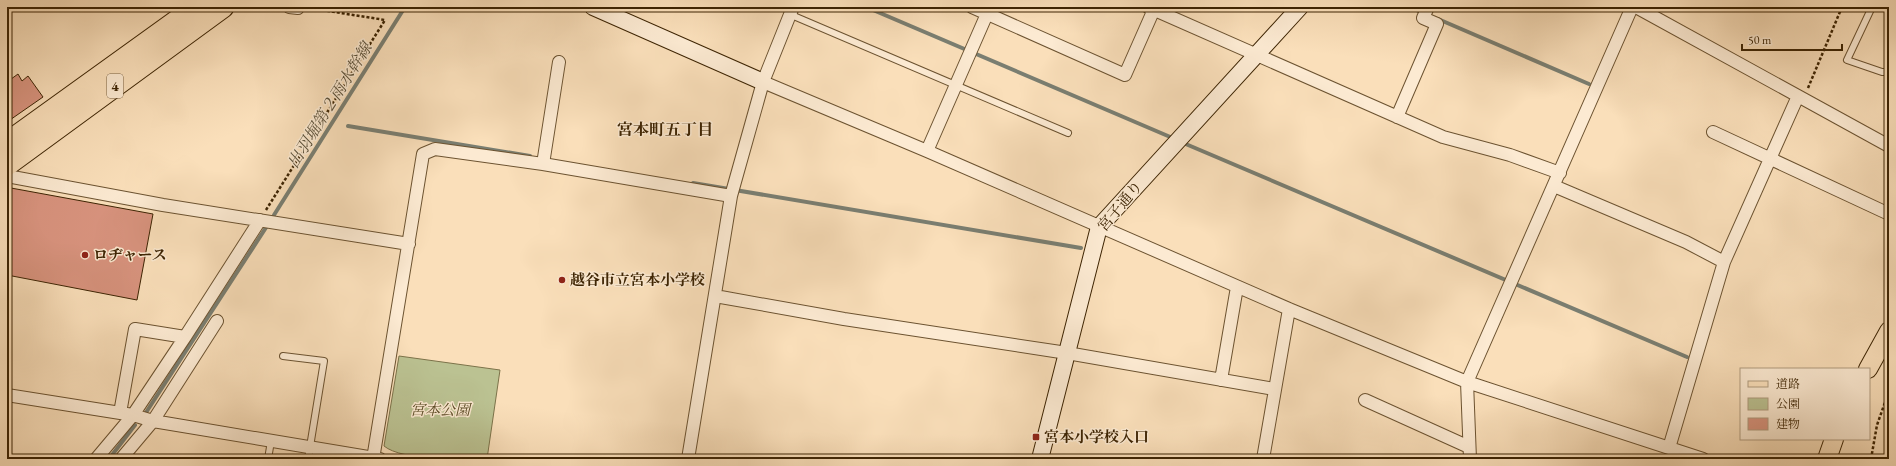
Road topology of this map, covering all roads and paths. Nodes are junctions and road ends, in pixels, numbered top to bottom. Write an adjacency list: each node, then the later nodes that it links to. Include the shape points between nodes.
1 (196, 7): 24 (highway, 4)
2 (223, 7): 29 (highway, 4)
3 (593, 7): 18 (street)
4 (972, 7): 13 (street)
5 (1300, 7): 15 (street, 宮子通り)
6 (1428, 7): 21 (street, via 1423,18 1438,24)
7 (1632, 7): 30 (street)
8 (1636, 7): 20 (street)
9 (1842, 7): 20 (path)
10 (1872, 7): 17 (lane, via 1847,60)
11 (294, 8): 35 (path, via 303,7 385,20)
12 (1153, 8): 13 (street, via 1125,75); 15 (street)
13 (988, 10): 19 (street)
14 (791, 11): 18 (street); 19 (lane)
15 (1256, 55): 21 (street); 36 (street, 宮子通り)
16 (559, 62): 28 (street)
17 (1889, 72)
18 (763, 82): 26 (street); 33 (street)
19 (955, 85): 23 (lane); 26 (street)
20 (1802, 94): 25 (street); 27 (street)
21 (1397, 117): 30 (street, via 1442,137 1510,155)
22 (1713, 132): 27 (street)
23 (1068, 134)
24 (7, 143)
25 (1889, 146)
26 (927, 151): 36 (street)
27 (1771, 158): 34 (street); 38 (street)
28 (543, 164): 33 (street); 37 (street, via 435,149 423,154)
29 (7, 165)
30 (1560, 173): 32 (street)
31 (7, 176): 35 (street)
32 (1554, 186): 38 (street, via 1686,242); 49 (street)
33 (731, 196): 40 (street)
34 (1889, 214)
35 (260, 220): 37 (street); 44 (street)
36 (1099, 227): 39 (street); 45 (street, 宮子通り)
37 (409, 244): 66 (street)
38 (1724, 262): 60 (street)
39 (1237, 287): 41 (street); 48 (street)
40 (715, 296): 45 (street, via 844,319); 67 (street)
41 (1289, 309): 49 (street); 50 (street)
42 (217, 321): 56 (street)
43 (1889, 331): 47 (main road)
44 (185, 337): 54 (street, via 135,329); 55 (street)
45 (1067, 353): 48 (street); 68 (street, 宮子通り)
46 (283, 356): 59 (lane, via 324,361)
47 (1869, 368)
48 (1221, 380): 50 (street)
49 (1467, 382): 60 (street); 61 (street)
50 (1274, 389): 69 (street)
51 (1889, 391): 72 (path, via 1877,425)
52 (7, 395): 54 (street)
53 (1365, 400): 61 (street)
54 (120, 413): 55 (street)
55 (133, 415): 56 (street); 62 (street)
56 (153, 421): 58 (street); 63 (street)
57 (1834, 440): 71 (main road)
58 (271, 441): 59 (street); 64 (lane)
59 (310, 447): 65 (lane); 66 (street)
60 (1671, 452): 70 (street)
61 (1469, 453)
62 (96, 459)
63 (121, 459)
64 (268, 459)
65 (308, 459)
66 (376, 459)
67 (688, 459)
68 (1040, 459)
69 (1263, 459)
70 (1703, 459)
71 (1827, 459)
72 (1871, 459)

